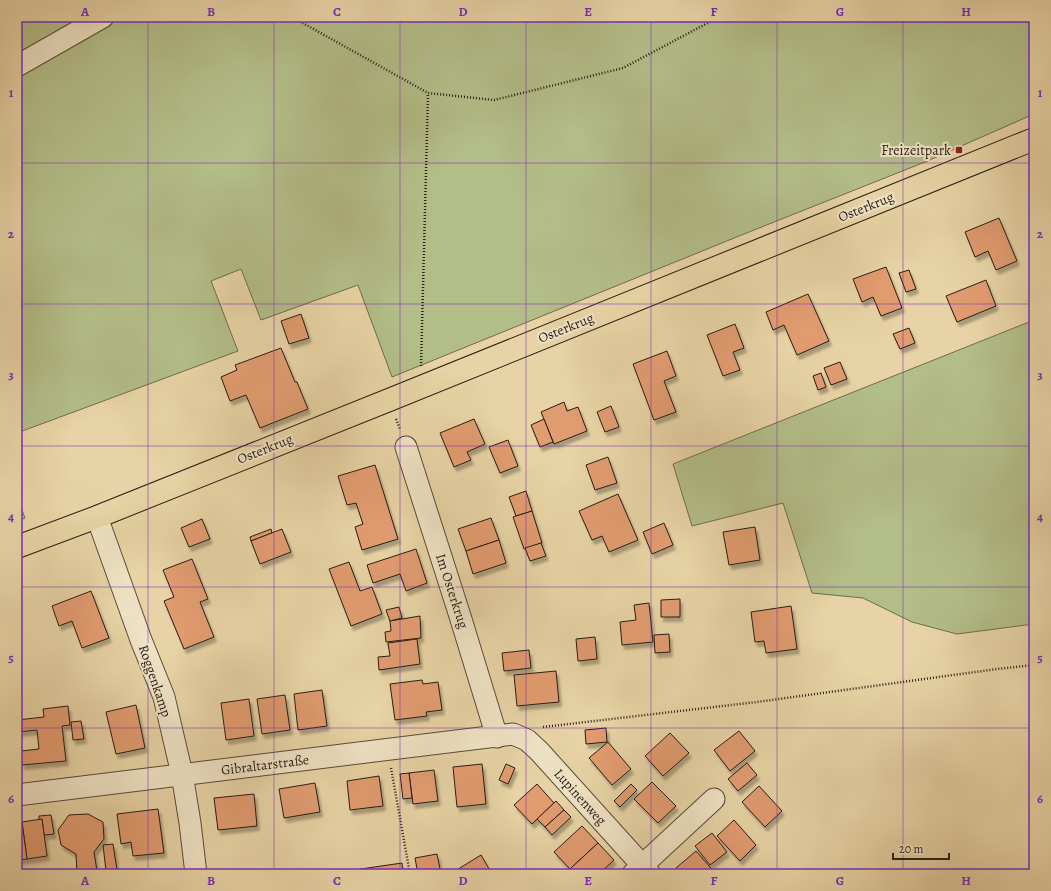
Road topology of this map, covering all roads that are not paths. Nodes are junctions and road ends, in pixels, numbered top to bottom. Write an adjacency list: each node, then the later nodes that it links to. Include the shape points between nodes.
1 (103, 17): 2 (street)
2 (17, 66)
3 (1034, 139): 5 (main road, Osterkrug)
4 (406, 446): 7 (street, Im Osterkrug, via 460,616)
5 (97, 517): 6 (main road, Osterkrug); 8 (street, Roggenkamp, via 164,697)
6 (17, 547)
7 (505, 736): 8 (street, Gibraltarstraße); 11 (street, Lupinenweg, via 526,740 539,751)
8 (182, 774): 9 (street, Gibraltarstraße); 12 (street, Roggenkamp)
9 (17, 795)
10 (714, 798): 11 (street, Lupinenweg)
11 (642, 871)
12 (196, 874)

